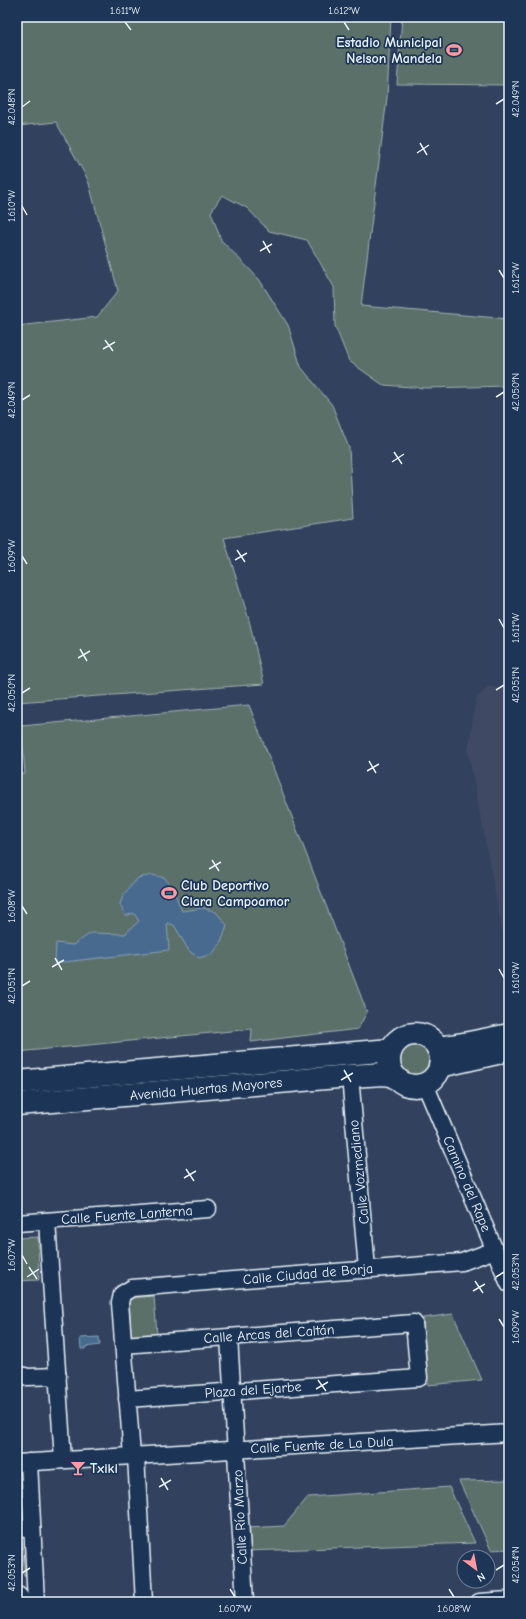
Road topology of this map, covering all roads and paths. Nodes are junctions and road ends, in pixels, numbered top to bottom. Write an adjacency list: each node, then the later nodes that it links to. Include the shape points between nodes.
1 (509, 1034): 4 (street, via 469,1044)
2 (391, 1050): 4 (street, via 401,1038 418,1034 433,1042); 6 (street, via 389,1063); 7 (street, Avenida Huertas Mayores)
3 (509, 1050): 4 (street)
4 (439, 1057): 8 (street, via 437,1074)
5 (350, 1076): 6 (street, Avenida Huertas Mayores); 9 (street, Avenida Huertas Mayores); 14 (street, Calle Vozmediano)
6 (394, 1076): 8 (street, Avenida Huertas Mayores, via 408,1086)
7 (17, 1082)
8 (425, 1084): 13 (street, Camino del Rape)
9 (17, 1104)
10 (208, 1209): 11 (street, Calle Fuente Lanterna)
11 (47, 1221): 12 (street, Calle Fuente Lanterna); 20 (street, Calle Fuente Lanterna)
12 (17, 1223)
13 (495, 1250): 14 (street, Calle Ciudad de Borja, via 462,1262); 15 (street, Camino del Rape)
14 (367, 1269): 18 (street, Calle Ciudad de Borja, via 132,1288 122,1294 120,1303)
15 (509, 1284)
16 (414, 1323): 17 (street, Calle Arcas del Caltán); 21 (street, Plaza del Ejarbe, via 419,1378)
17 (229, 1337): 18 (street, Calle Arcas del Caltán); 21 (street, Calle Río Marzo)
18 (123, 1345): 22 (street)
19 (17, 1374): 20 (street, via 28,1377)
20 (58, 1376): 26 (street, Calle Fuente Lanterna)
21 (232, 1392): 22 (street, Plaza del Ejarbe); 24 (street, Calle Río Marzo)
22 (127, 1399): 25 (street)
23 (509, 1434): 24 (street, Calle Fuente de La Dula)
24 (236, 1450): 25 (street, Calle Fuente de La Dula); 34 (street, Calle Río Marzo)
25 (134, 1456): 26 (street, Calle Fuente de La Dula); 33 (street)
26 (63, 1460): 27 (street, Calle Fuente de La Dula)
27 (23, 1462): 28 (street)
28 (25, 1528): 32 (street)
29 (17, 1598): 31 (street)
30 (509, 1600): 35 (street)
31 (20, 1602)
32 (36, 1602)
33 (144, 1602)
34 (245, 1602)
35 (479, 1602)

